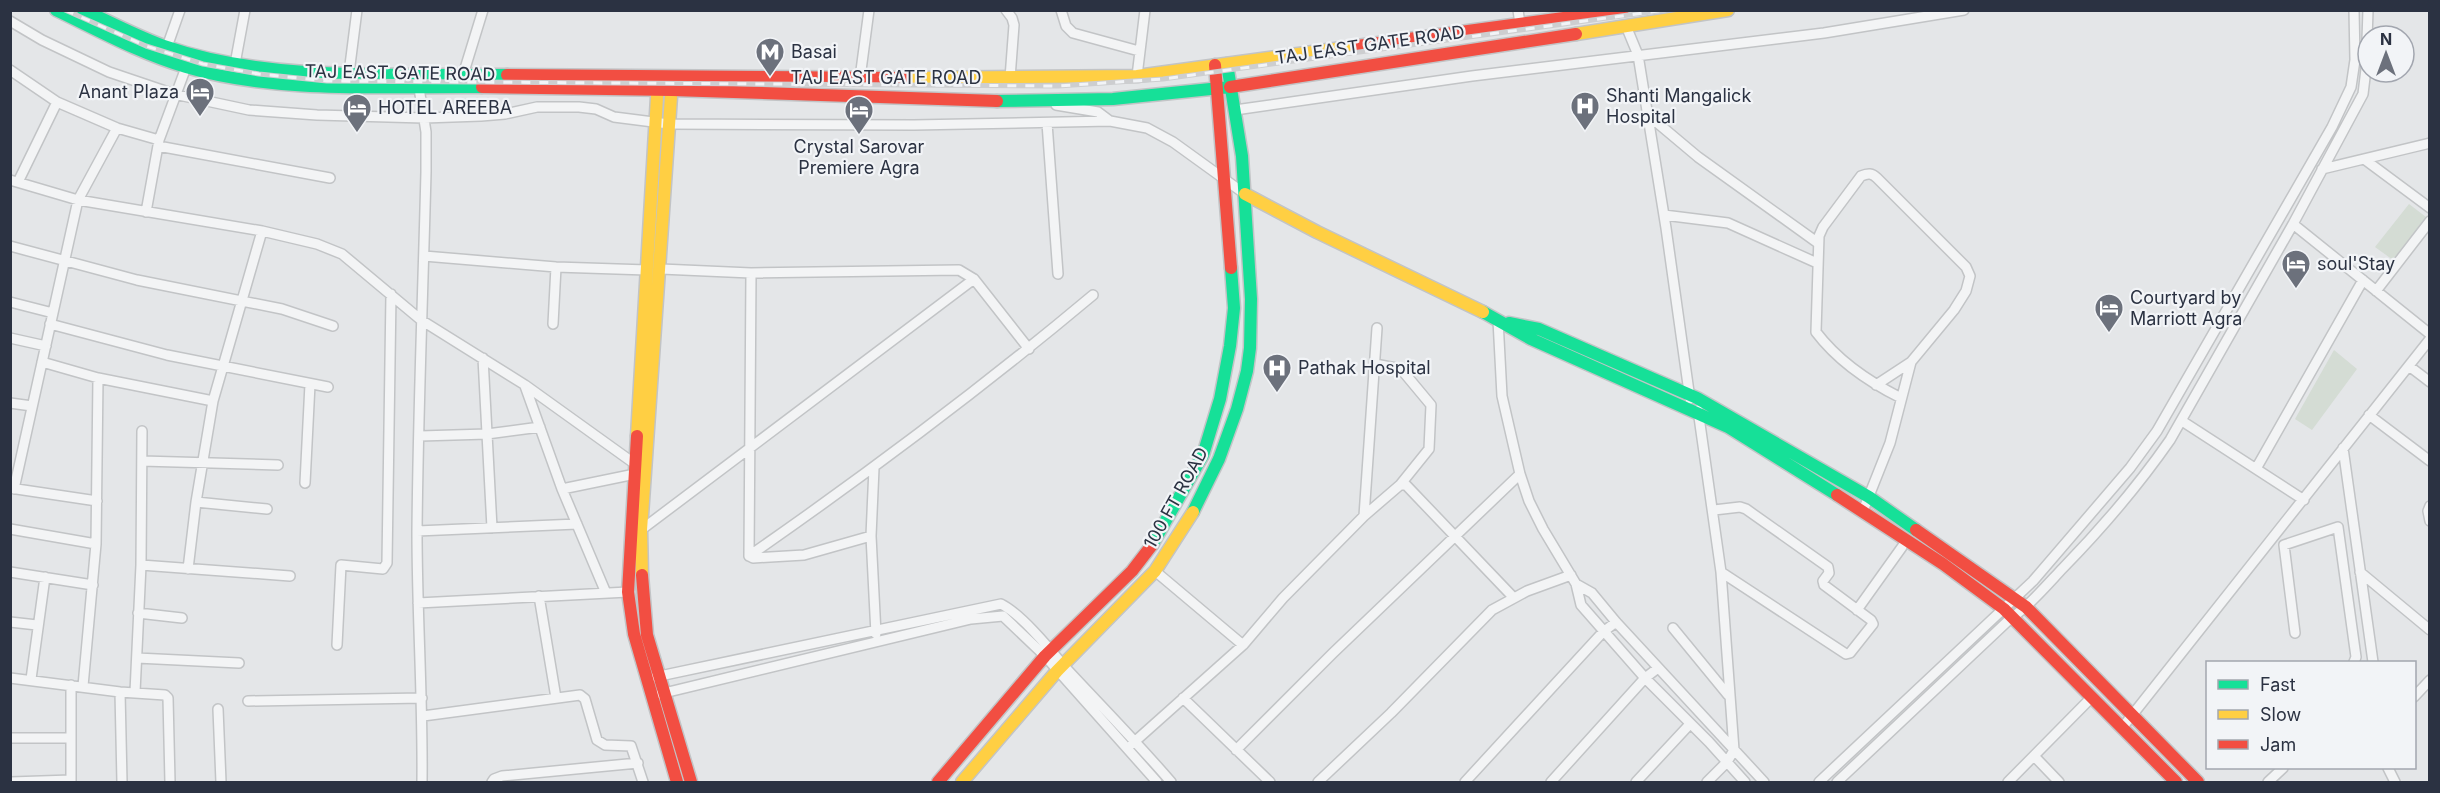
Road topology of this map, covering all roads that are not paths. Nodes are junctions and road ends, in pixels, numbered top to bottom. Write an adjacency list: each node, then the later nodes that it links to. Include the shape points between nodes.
1 (56, 10): 27 (main road)
2 (83, 10): 21 (main road, TAJ EAST GATE ROAD)
3 (180, 10): 21 (street)
4 (245, 10): 25 (street)
5 (357, 10): 29 (street)
6 (483, 10): 30 (street)
7 (869, 10): 33 (street)
8 (1006, 10): 34 (street, via 1014,25)
9 (1061, 10): 22 (street, via 1073,33)
10 (1145, 10): 22 (street)
11 (1518, 10): 19 (street)
12 (1623, 10): 19 (main road, TAJ EAST GATE ROAD)
13 (1728, 10): 20 (main road)
14 (1964, 10): 17 (street)
15 (2354, 10): 167 (street, via 2351,87 2169,413 2130,468)
16 (2368, 10): 53 (street, via 2363,94)
17 (1931, 13): 24 (street, via 1824,33)
18 (10, 21): 40 (street, via 109,72)
19 (1520, 24): 26 (main road, TAJ EAST GATE ROAD)
20 (1626, 26): 24 (street); 36 (main road)
21 (167, 47): 23 (main road, TAJ EAST GATE ROAD)
22 (1139, 51): 31 (street)
23 (190, 53): 25 (main road, TAJ EAST GATE ROAD); 27 (street)
24 (1638, 55): 43 (street); 44 (street)
25 (235, 64): 29 (main road, TAJ EAST GATE ROAD)
26 (1221, 65): 31 (main road, TAJ EAST GATE ROAD); 36 (main road, 100 FT ROAD); 38 (main road, 100 FT ROAD)
27 (186, 67): 37 (main road, via 300,85); 40 (street)
28 (10, 70): 42 (street)
29 (349, 73): 30 (main road, TAJ EAST GATE ROAD)
30 (463, 75): 32 (main road, TAJ EAST GATE ROAD)
31 (1137, 76): 34 (main road, TAJ EAST GATE ROAD)
32 (658, 77): 35 (main road, TAJ EAST GATE ROAD); 39 (main road)
33 (860, 78): 34 (main road, TAJ EAST GATE ROAD); 35 (main road, TAJ EAST GATE ROAD)
34 (1010, 78)
35 (672, 84): 39 (main road); 41 (main road); 48 (main road)
36 (1231, 87): 38 (main road); 43 (main road, 100 FT ROAD)
37 (419, 88): 39 (main road); 45 (street)
38 (1216, 89): 41 (main road, via 1113,99); 54 (main road, 100 FT ROAD)
39 (658, 90): 48 (main road)
40 (174, 94): 45 (street, via 249,110); 50 (street)
41 (993, 101): 46 (street, via 1074,108 1103,114)
42 (57, 102): 49 (street); 56 (street)
43 (1235, 110): 57 (main road, 100 FT ROAD)
44 (1648, 115): 61 (street); 65 (street, via 1698,157)
45 (424, 118): 48 (street, via 505,114 555,106 589,107 614,117); 67 (street)
46 (1110, 122): 47 (street); 54 (street, via 1147,128)
47 (1047, 123): 48 (street); 74 (street)
48 (663, 124): 71 (main road); 72 (main road)
49 (117, 128): 50 (street); 58 (street)
50 (158, 143): 55 (street); 60 (street)
51 (2430, 143): 52 (street)
52 (2364, 159): 53 (street); 59 (street)
53 (2322, 169): 63 (street)
54 (1222, 176): 57 (street); 185 (main road, 100 FT ROAD, via 1234,308 1220,399 1203,456 1150,548 1132,571)
55 (330, 178)
56 (14, 181): 58 (street)
57 (1245, 194): 84 (main road); 154 (main road, 100 FT ROAD, via 1251,299 1247,371 1219,459 1191,517)
58 (78, 200): 60 (street); 68 (street)
59 (2430, 208)
60 (146, 212): 64 (street)
61 (1664, 215): 69 (street, via 1728,223); 109 (street)
62 (2430, 221): 77 (street)
63 (2293, 224): 76 (street); 112 (street)
64 (262, 231): 78 (street, via 330,248); 81 (street)
65 (1818, 243): 69 (street); 96 (street, via 1823,227 1861,176 1873,174 1966,267 1970,276 1966,291)
66 (10, 246): 68 (street)
67 (424, 256): 70 (street); 83 (street)
68 (64, 261): 81 (street); 82 (street)
69 (1817, 263): 104 (street, via 1816,332)
70 (556, 267): 72 (street); 86 (street)
71 (661, 269): 73 (street); 145 (main road)
72 (647, 270): 126 (main road)
73 (751, 273): 75 (street, via 959,270); 118 (street)
74 (1058, 274)
75 (974, 279): 93 (street); 118 (street)
76 (2363, 280): 77 (street); 123 (street)
77 (2376, 291): 89 (street)
78 (391, 294): 83 (street); 183 (street, via 386,567 341,565)
79 (1093, 295): 93 (street)
80 (10, 302): 82 (street)
81 (242, 302): 87 (street, via 282,309); 99 (street)
82 (52, 314): 85 (street)
83 (422, 320): 94 (street); 116 (street)
84 (1498, 320): 109 (main road, via 1539,329); 127 (street, via 1502,396)
85 (50, 324): 92 (street); 99 (street)
86 (553, 324)
87 (333, 326)
88 (1377, 328): 97 (street)
89 (2430, 334)
90 (10, 338): 92 (street)
91 (2430, 339): 98 (street)
92 (46, 346): 95 (street)
93 (1029, 349): 125 (street)
94 (483, 358): 103 (street); 115 (street)
95 (42, 362): 100 (street); 110 (street)
96 (1911, 362): 104 (street); 106 (street)
97 (1375, 364): 129 (street, via 1401,369 1431,405 1429,449); 140 (street)
98 (2409, 366): 101 (street); 111 (street)
99 (222, 367): 102 (street); 107 (street)
100 (98, 378): 107 (street); 134 (street)
101 (2430, 382)
102 (310, 384): 105 (street); 128 (street)
103 (525, 385): 113 (street); 126 (street)
104 (1876, 385): 106 (street)
105 (328, 387)
106 (1901, 398): 132 (street, via 1890,443)
107 (213, 401): 121 (street)
108 (10, 403): 110 (street)
109 (1694, 405): 132 (main road); 138 (street); 139 (main road)
110 (32, 406): 124 (street)
111 (2369, 415): 117 (street); 120 (street)
112 (2182, 421): 123 (street); 169 (street, via 2095,535)
113 (540, 427): 115 (street); 131 (street)
114 (142, 431): 119 (street)
115 (487, 434): 116 (street); 143 (street)
116 (420, 436): 146 (street)
117 (2343, 448): 133 (street); 157 (street)
118 (748, 450): 145 (street); 151 (street)
119 (142, 461): 121 (street); 152 (street)
120 (2430, 461)
121 (202, 462): 122 (street); 135 (street)
122 (278, 465)
123 (2257, 467): 133 (street)
124 (15, 468): 130 (street)
125 (874, 468): 147 (street); 151 (street)
126 (635, 469): 131 (street); 163 (main road)
127 (1520, 474): 148 (street); 158 (street, via 1543,529)
128 (305, 483)
129 (1400, 485): 140 (street); 148 (street, via 1406,485)
130 (12, 488): 134 (street)
131 (562, 489): 142 (street)
132 (1869, 497): 139 (street); 167 (main road)
133 (2304, 500): 211 (street)
134 (97, 501): 149 (street)
135 (196, 502): 137 (street); 153 (street)
136 (2430, 506): 141 (street)
137 (267, 510)
138 (1714, 510): 156 (street); 170 (street, via 1746,509 1828,567 1823,584)
139 (1863, 511): 172 (main road)
140 (1364, 516): 184 (street)
141 (2430, 521)
142 (577, 524): 143 (street); 164 (street)
143 (492, 528): 146 (street)
144 (10, 529): 149 (street)
145 (641, 530): 193 (main road, via 643,597)
146 (417, 531): 168 (street)
147 (871, 536): 151 (street, via 804,555); 178 (street)
148 (1456, 536): 166 (street); 218 (street)
149 (96, 544): 162 (street)
150 (1902, 547): 170 (street)
151 (749, 556)
152 (141, 565): 153 (street); 171 (street)
153 (188, 569): 159 (street)
154 (1155, 571): 184 (street); 190 (main road, 100 FT ROAD)
155 (10, 572): 160 (street)
156 (1721, 572): 170 (street, via 1846,654 1873,624); 202 (street)
157 (2360, 572): 179 (street); 188 (street)
158 (1571, 575): 161 (street); 166 (street)
159 (290, 576)
160 (45, 577): 162 (street); 176 (street)
161 (1576, 584): 175 (street, via 1592,593); 180 (street, via 1581,604)
162 (93, 585): 198 (street)
163 (628, 592): 164 (street); 193 (main road, via 634,634)
164 (606, 593): 165 (street)
165 (539, 596): 168 (street); 205 (street)
166 (1513, 597): 241 (street, via 1492,610)
167 (2016, 599): 169 (main road); 172 (street)
168 (418, 603): 204 (street)
169 (2026, 607): 172 (street); 211 (main road)
170 (1857, 610)
171 (138, 613): 173 (street); 186 (street)
172 (2008, 613): 207 (main road); 247 (street); 248 (street)
173 (182, 618)
174 (10, 622): 176 (street)
175 (1616, 622): 180 (street); 191 (street)
176 (37, 625): 195 (street)
177 (1673, 628): 202 (street)
178 (876, 629): 182 (street); 185 (street, via 1001,604); 193 (street)
179 (2430, 630)
180 (1603, 632): 194 (street); 226 (street)
181 (2295, 633): 187 (street, via 2284,545 2338,527)
182 (877, 641): 185 (street, via 997,615); 201 (street)
183 (337, 645)
184 (1243, 645): 206 (street)
185 (1048, 653): 190 (street); 236 (main road, 100 FT ROAD)
186 (136, 658): 189 (street); 200 (street)
187 (2355, 661)
188 (2373, 661)
189 (239, 663)
190 (1060, 668): 216 (street); 217 (street); 237 (main road, 100 FT ROAD)
191 (1658, 668): 194 (street); 219 (street)
192 (10, 678): 195 (street)
193 (653, 678): 201 (main road)
194 (1645, 678): 212 (street); 242 (street)
195 (31, 679): 197 (street)
196 (2430, 680): 203 (street)
197 (71, 684): 198 (street); 215 (street)
198 (83, 686): 199 (street)
199 (120, 692): 200 (street); 228 (street)
200 (135, 692): 229 (street, via 167,696)
201 (658, 695): 234 (main road); 235 (main road)
202 (1728, 695): 219 (street)
203 (2416, 697)
204 (422, 698): 208 (street); 210 (street)
205 (556, 698): 210 (street); 222 (street, via 583,697 597,740 605,745 630,745)
206 (1183, 698): 216 (street); 218 (street)
207 (2091, 698): 213 (main road); 220 (street)
208 (248, 701)
209 (218, 709): 230 (street)
210 (423, 716): 231 (street)
211 (2133, 716): 213 (street); 252 (main road)
212 (1690, 724): 221 (street); 243 (street)
213 (2122, 728): 251 (main road)
214 (10, 738): 215 (street)
215 (71, 738): 225 (street)
216 (1136, 741): 217 (street); 239 (street)
217 (1128, 749): 238 (street)
218 (1236, 750): 240 (street)
219 (1734, 750): 221 (street); 246 (street)
220 (2034, 756): 249 (street); 250 (street)
221 (1727, 762): 244 (street); 245 (street)
222 (638, 764): 232 (street, via 502,776); 233 (street)
223 (2282, 769): 253 (street)
224 (2388, 769): 254 (street)
225 (71, 781): 227 (street)
226 (1466, 782)
227 (11, 783)
228 (122, 783)
229 (170, 783)
230 (221, 783)
231 (422, 783)
232 (492, 783)
233 (643, 783)
234 (677, 783)
235 (691, 783)
236 (938, 783)
237 (962, 783)
238 (1157, 783)
239 (1171, 783)
240 (1270, 783)
241 (1318, 783)
242 (1551, 783)
243 (1636, 783)
244 (1707, 783)
245 (1745, 783)
246 (1764, 783)
247 (1819, 783)
248 (1837, 783)
249 (2008, 783)
250 (2059, 783)
251 (2176, 783)
252 (2198, 783)
253 (2268, 783)
254 (2395, 783)

